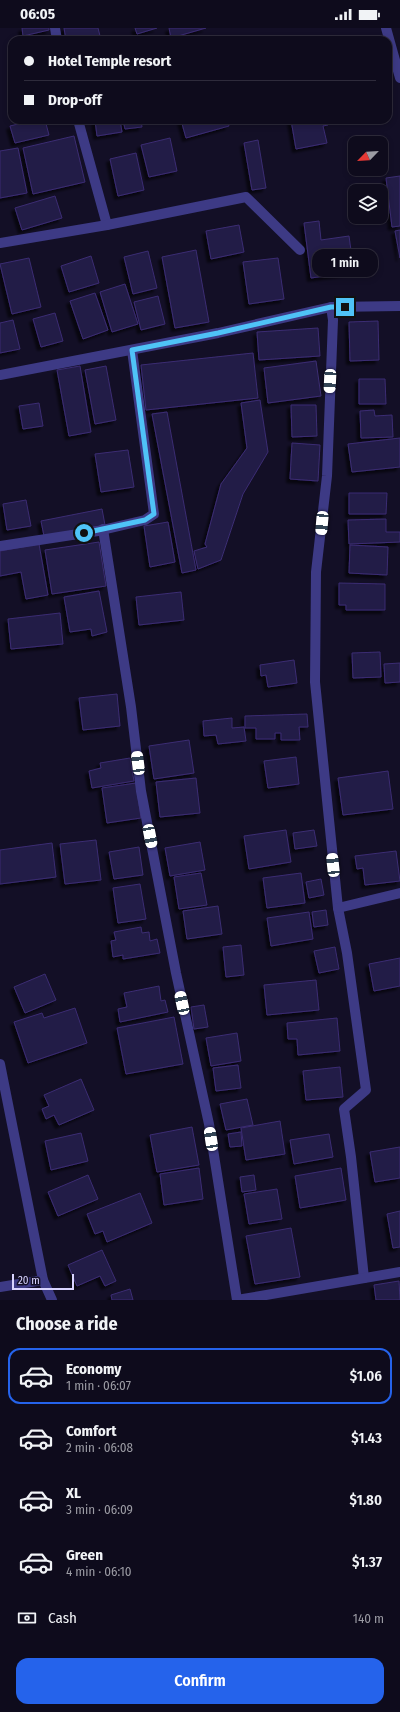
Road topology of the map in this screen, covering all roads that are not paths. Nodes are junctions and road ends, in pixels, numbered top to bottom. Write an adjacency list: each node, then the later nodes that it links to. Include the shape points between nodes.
1 (392, 49): 2 (street)
2 (400, 78)
3 (79, 124): 4 (street)
4 (107, 225): 5 (street); 6 (street, via 246,197)
5 (0, 243)
6 (300, 250)
7 (400, 306): 8 (street)
8 (331, 307): 9 (street); 14 (street, via 333,320 326,476 316,572 315,682)
9 (132, 350): 10 (street); 11 (street, via 154,514 145,520)
10 (0, 375)
11 (103, 529): 12 (street); 17 (street, via 131,707 141,791 176,973 209,1124 237,1300)
12 (0, 546)
13 (400, 893): 14 (street)
14 (338, 908): 17 (street, via 347,953 366,1090 344,1109)
15 (0, 1064): 18 (street)
16 (400, 1272): 17 (street)
17 (364, 1278)
18 (44, 1280): 19 (street); 20 (street)
19 (0, 1287)
20 (52, 1300)

